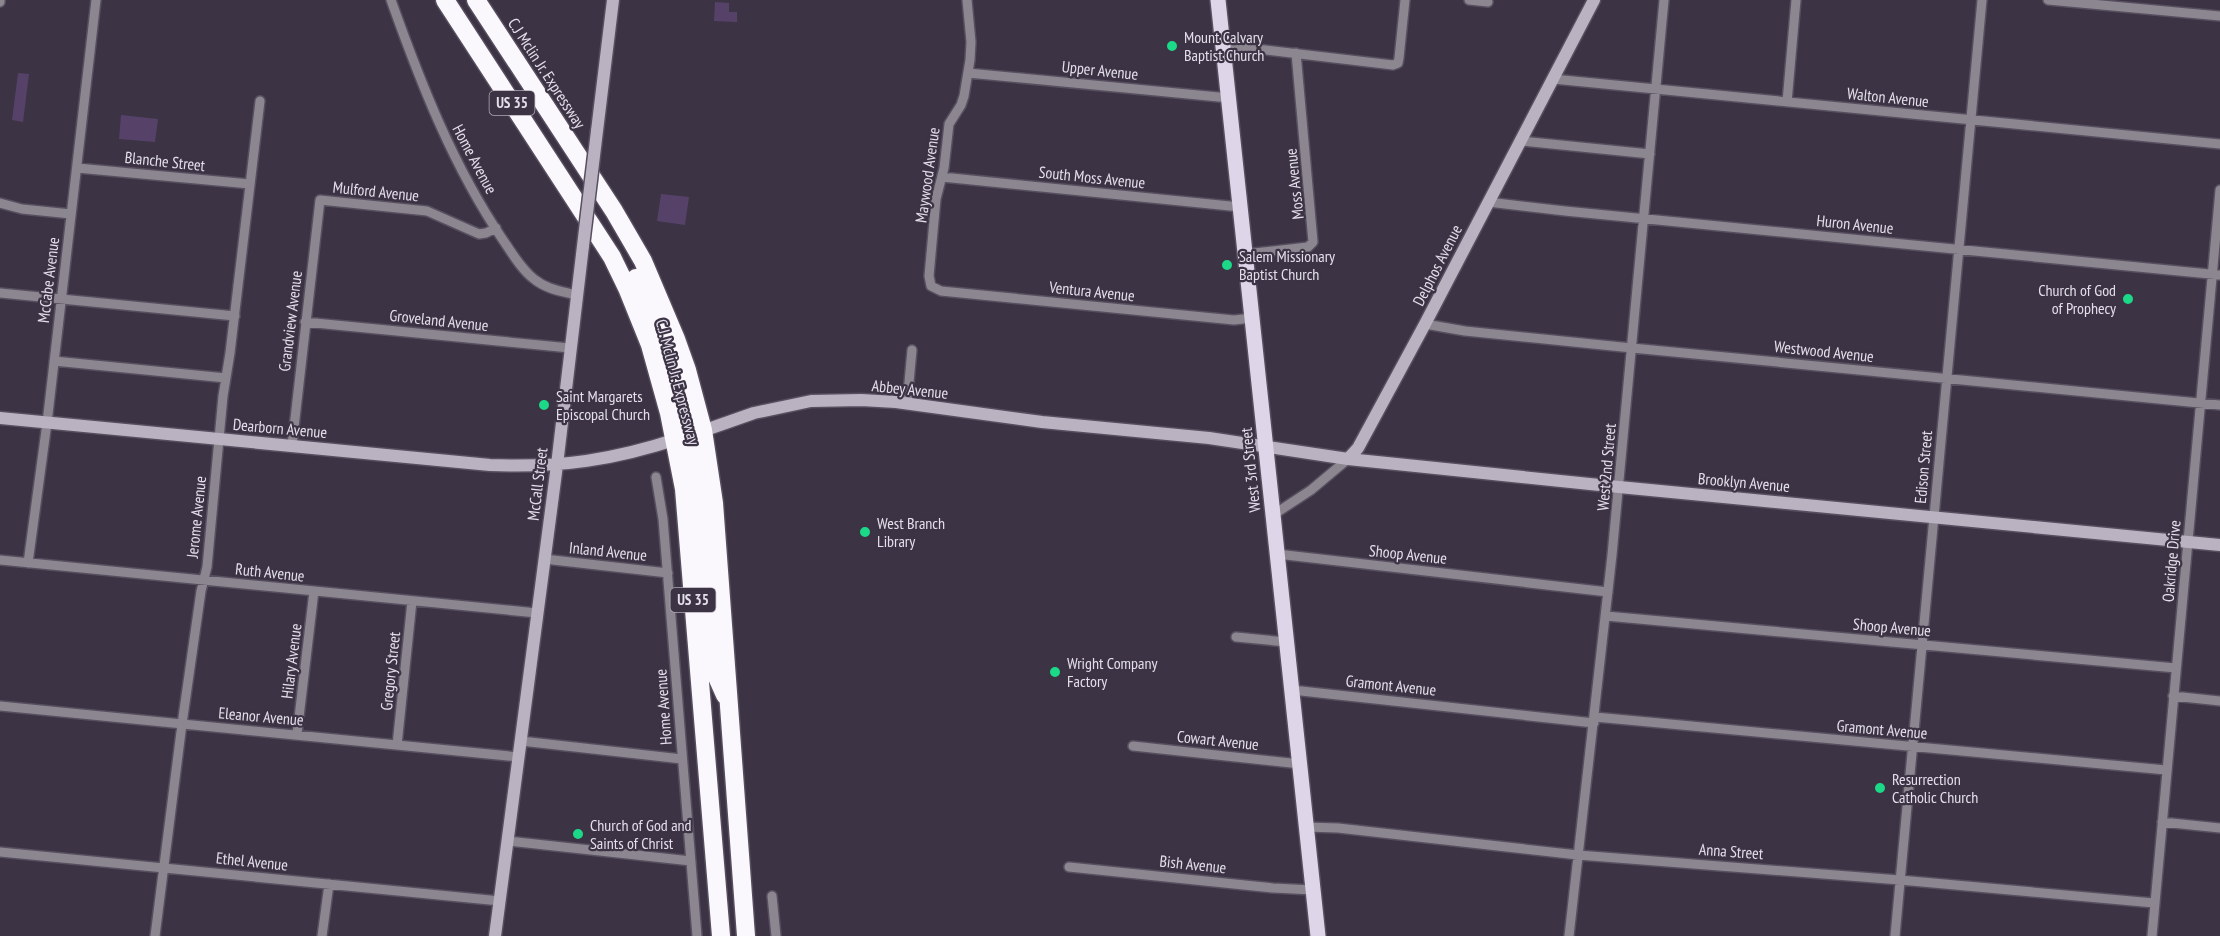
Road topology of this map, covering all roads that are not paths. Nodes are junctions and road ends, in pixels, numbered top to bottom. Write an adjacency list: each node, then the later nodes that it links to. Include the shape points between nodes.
1 (96, 0): 29 (street, McCabe Avenue)
2 (391, 0): 40 (street, Home Avenue, via 431,107 462,172)
3 (445, 0): 63 (highway, US 35, via 612,257 632,272 670,360)
4 (476, 0): 30 (highway, C.J Mclin Jr. Expressway / US 35)
5 (613, 0): 46 (street, McCall Street, bridge)
6 (967, 0): 19 (street, Maywood Avenue)
7 (1218, 0): 17 (main road, West 3rd Street)
8 (1405, 0): 18 (street, via 1393,66)
9 (1469, 0): 15 (street)
10 (1594, 0): 20 (street, Delphos Avenue)
11 (1664, 0): 21 (street, West 2nd Street)
12 (1796, 0): 24 (street)
13 (1982, 0): 25 (street, Edison Street)
14 (2048, 0): 16 (street)
15 (1488, 2)
16 (2220, 16)
17 (1223, 45): 18 (street); 22 (main road, West 3rd Street)
18 (1296, 52): 42 (street, Moss Avenue, via 1313,242 1308,247)
19 (968, 73): 22 (street, Upper Avenue); 31 (street, Maywood Avenue, via 961,105 949,124)
20 (1554, 79): 21 (street, Walton Avenue); 26 (street, Delphos Avenue)
21 (1656, 90): 24 (street, Walton Avenue); 28 (street, West 2nd Street)
22 (1228, 98): 37 (main road, West 3rd Street)
23 (260, 101): 32 (street, Jerome Avenue)
24 (1787, 102): 25 (street, Walton Avenue)
25 (1971, 120): 27 (street, Walton Avenue); 41 (street, Edison Street)
26 (1521, 141): 28 (street); 35 (street, Delphos Avenue)
27 (2220, 144)
28 (1650, 154): 39 (street, West 2nd Street)
29 (77, 168): 32 (street, Blanche Street); 38 (street, McCabe Avenue)
30 (585, 168): 63 (highway, C.J. Mclin Jr. Expressway / US 35, via 637,251 684,360)
31 (942, 177): 37 (street, South Moss Avenue); 44 (street, Maywood Avenue, via 936,199)
32 (250, 184): 48 (street, Jerome Avenue)
33 (2220, 190): 43 (street, Oakridge Drive)
34 (320, 200): 40 (street, Mulford Avenue, via 427,211 479,234); 50 (street, Grandview Avenue)
35 (1488, 202): 39 (street, Huron Avenue); 51 (street, Delphos Avenue)
36 (0, 203): 38 (street)
37 (1240, 207): 42 (main road, West 3rd Street)
38 (71, 214): 47 (street, McCabe Avenue)
39 (1644, 218): 41 (street, Huron Avenue); 53 (street, West 2nd Street)
40 (496, 228): 46 (street, Home Avenue, via 526,273 546,287)
41 (1959, 250): 43 (street, Huron Avenue); 57 (street, Edison Street)
42 (1245, 254): 49 (main road, West 3rd Street)
43 (2216, 274): 58 (street, Oakridge Drive)
44 (931, 286): 49 (street, Ventura Avenue, via 941,291 1065,304 1234,320)
45 (0, 293): 47 (street)
46 (576, 295): 52 (street, McCall Street)
47 (61, 299): 48 (street); 55 (street, McCabe Avenue)
48 (235, 316): 56 (street, Jerome Avenue)
49 (1252, 318): 66 (main road, West 3rd Street)
50 (305, 322): 52 (street, Groveland Avenue); 65 (street, Grandview Avenue)
51 (1425, 324): 53 (street, Westwood Avenue); 67 (street, Delphos Avenue, via 1358,448)
52 (570, 348): 68 (street, McCall Street)
53 (1632, 348): 57 (street, Westwood Avenue); 70 (street, West 2nd Street)
54 (912, 350): 59 (street)
55 (54, 361): 56 (street); 62 (street, McCabe Avenue)
56 (226, 378): 64 (street, Jerome Avenue)
57 (1947, 378): 58 (street, Westwood Avenue); 72 (street, Edison Street)
58 (2201, 403): 60 (street, Westwood Avenue); 73 (street, Oakridge Drive)
59 (907, 404): 63 (street, Abbey Avenue, via 811,401 754,413); 66 (street, Abbey Avenue)
60 (2220, 405)
61 (0, 418): 62 (street, Dearborn Avenue)
62 (47, 423): 64 (street, Dearborn Avenue); 78 (street, McCabe Avenue)
63 (689, 435): 68 (street, Abbey Avenue, via 623,456); 124 (highway, C.J. Mclin Jr. Expressway / US 35, via 684,489); 125 (highway, via 712,666 729,703)
64 (219, 439): 65 (street, Dearborn Avenue); 80 (street, Jerome Avenue)
65 (292, 445): 68 (street, Dearborn Avenue, via 490,465)
66 (1266, 446): 67 (street, Brooklyn Avenue); 71 (main road, West 3rd Street)
67 (1348, 459): 70 (street, Brooklyn Avenue); 71 (street, Delphos Avenue)
68 (557, 465): 76 (street, McCall Street)
69 (656, 477): 79 (street, Home Avenue)
70 (1619, 487): 72 (street, Brooklyn Avenue); 82 (street, West 2nd Street)
71 (1273, 515): 75 (main road, West 3rd Street)
72 (1934, 518): 73 (street, Brooklyn Avenue); 88 (street, Edison Street)
73 (2188, 542): 74 (street, Brooklyn Avenue); 89 (street, Oakridge Drive)
74 (2220, 545)
75 (1277, 554): 82 (street, Shoop Avenue); 87 (main road, West 3rd Street)
76 (544, 559): 79 (street, Inland Avenue); 84 (street, McCall Street)
77 (0, 560): 78 (street, Ruth Avenue)
78 (28, 563): 80 (street, Ruth Avenue)
79 (668, 573): 102 (street, Home Avenue)
80 (203, 580): 81 (street, Ruth Avenue); 95 (street, Jerome Avenue)
81 (315, 591): 83 (street, Ruth Avenue); 96 (street, Hilary Avenue)
82 (1608, 592): 85 (street, West 2nd Street)
83 (412, 601): 84 (street, Ruth Avenue); 98 (street, Gregory Street)
84 (537, 613): 97 (street, McCall Street)
85 (1606, 616): 88 (street, Shoop Avenue); 94 (street, West 2nd Street)
86 (1236, 637): 87 (street)
87 (1286, 642): 90 (main road, West 3rd Street)
88 (1922, 644): 89 (street, Shoop Avenue); 100 (street, Edison Street)
89 (2176, 668): 91 (street, Oakridge Drive)
90 (1292, 690): 94 (street, Gramont Avenue); 103 (main road, West 3rd Street)
91 (2173, 696): 92 (street); 104 (street, Oakridge Drive)
92 (2220, 701)
93 (0, 706): 95 (street, Eleanor Avenue)
94 (1594, 720): 100 (street, Gramont Avenue); 110 (street, West 2nd Street)
95 (182, 724): 96 (street, Eleanor Avenue); 113 (street, Jerome Avenue)
96 (297, 734): 98 (street, Eleanor Avenue)
97 (521, 741): 101 (street, McCall Street); 102 (street)
98 (397, 745): 101 (street, Eleanor Avenue)
99 (1133, 746): 103 (street, Cowart Avenue)
100 (1911, 747): 104 (street, Gramont Avenue); 114 (street, Edison Street)
101 (519, 757): 108 (street, McCall Street)
102 (682, 759): 111 (street, Home Avenue)
103 (1299, 764): 106 (main road, West 3rd Street)
104 (2166, 770): 105 (street, Oakridge Drive)
105 (2162, 822): 107 (street); 119 (street, Oakridge Drive)
106 (1306, 827): 110 (street, Anna Street); 116 (main road, West 3rd Street)
107 (2220, 828)
108 (508, 841): 111 (street); 118 (street, McCall Street)
109 (0, 852): 113 (street, Ethel Avenue)
110 (1578, 855): 114 (street, Anna Street); 128 (street, West 2nd Street)
111 (691, 861): 123 (street, Home Avenue)
112 (1069, 867): 116 (street, Bish Avenue)
113 (164, 868): 115 (street, Ethel Avenue); 120 (street, Jerome Avenue)
114 (1900, 880): 119 (street, Anna Street); 129 (street, Edison Street)
115 (329, 884): 118 (street, Ethel Avenue); 121 (street)
116 (1313, 890): 127 (main road, West 3rd Street)
117 (772, 896): 126 (street)
118 (500, 901): 122 (street, McCall Street)
119 (2154, 903): 130 (street, Oakridge Drive)
120 (155, 936)
121 (322, 936)
122 (495, 936)
123 (697, 936)
124 (721, 936)
125 (746, 936)
126 (776, 936)
127 (1318, 936)
128 (1569, 936)
129 (1895, 936)
130 (2152, 936)

